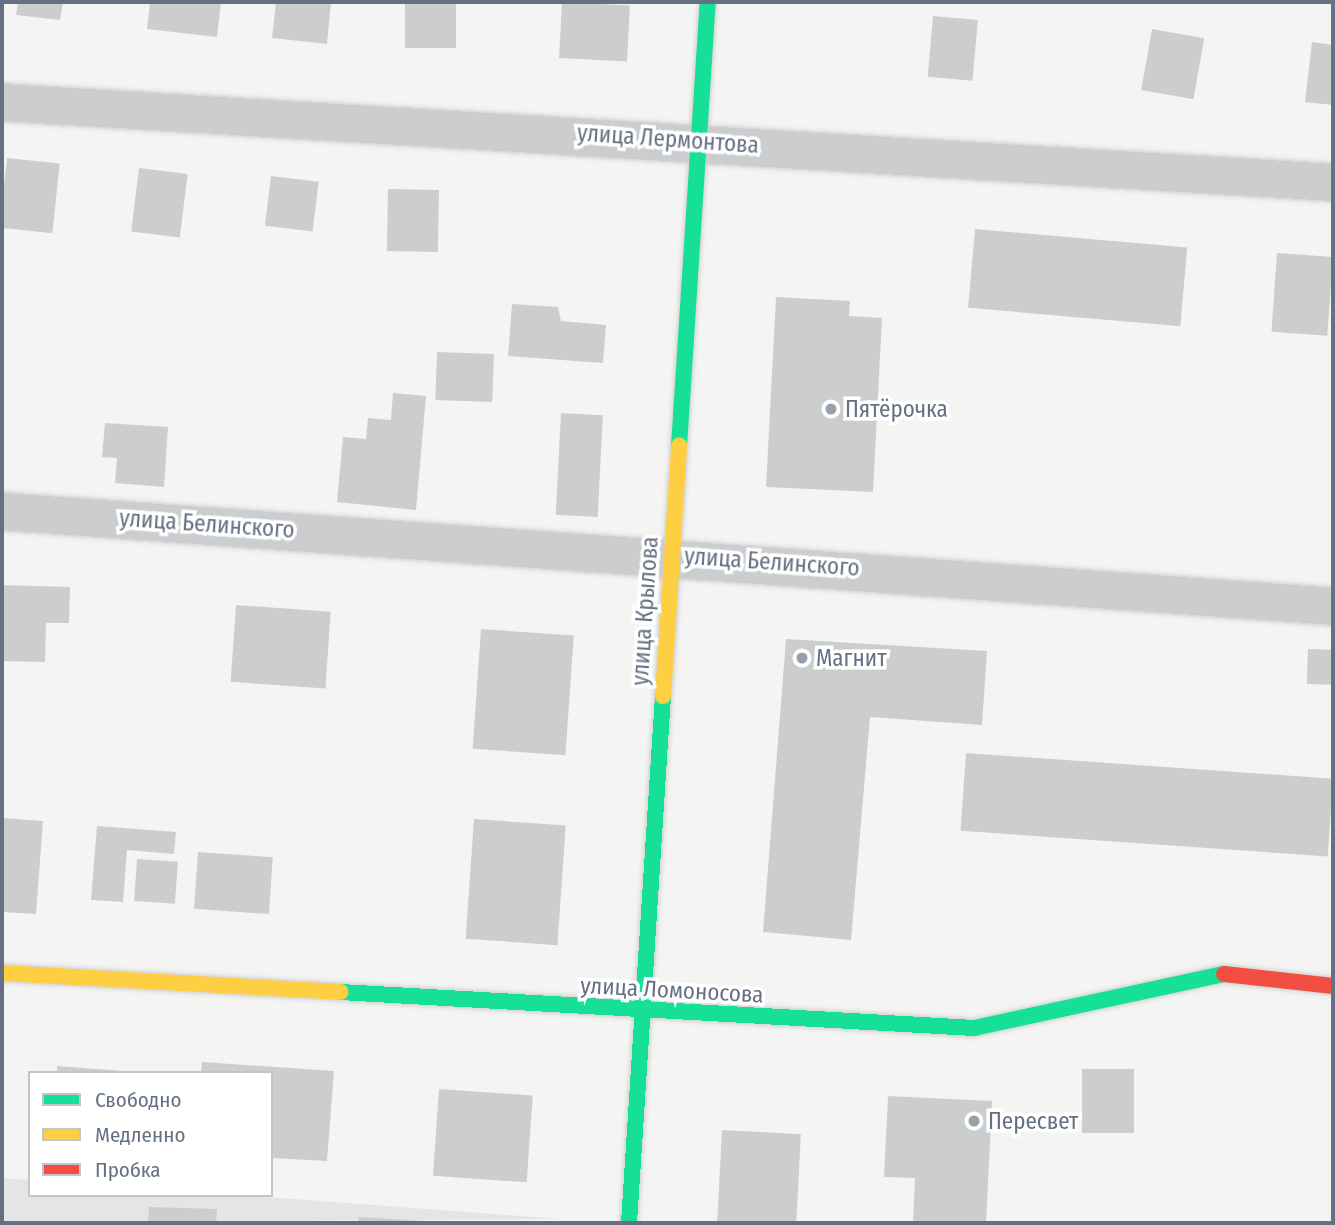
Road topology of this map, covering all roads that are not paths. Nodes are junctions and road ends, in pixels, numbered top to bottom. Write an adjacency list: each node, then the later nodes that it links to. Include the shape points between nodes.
1 (708, 2): 3 (street, улица Крылова)
2 (2, 102): 3 (street, улица Лермонтова)
3 (699, 140): 4 (street, улица Лермонтова); 6 (street, улица Крылова)
4 (1333, 182)
5 (2, 511): 6 (street, улица Белинского)
6 (672, 554): 7 (street, улица Белинского); 10 (street, улица Крылова)
7 (1333, 606)
8 (2, 973): 10 (street, улица Ломоносова)
9 (1333, 986): 10 (street, улица Ломоносова, via 1213,973 974,1028)
10 (642, 1011): 11 (street, улица Крылова)
11 (629, 1223)

